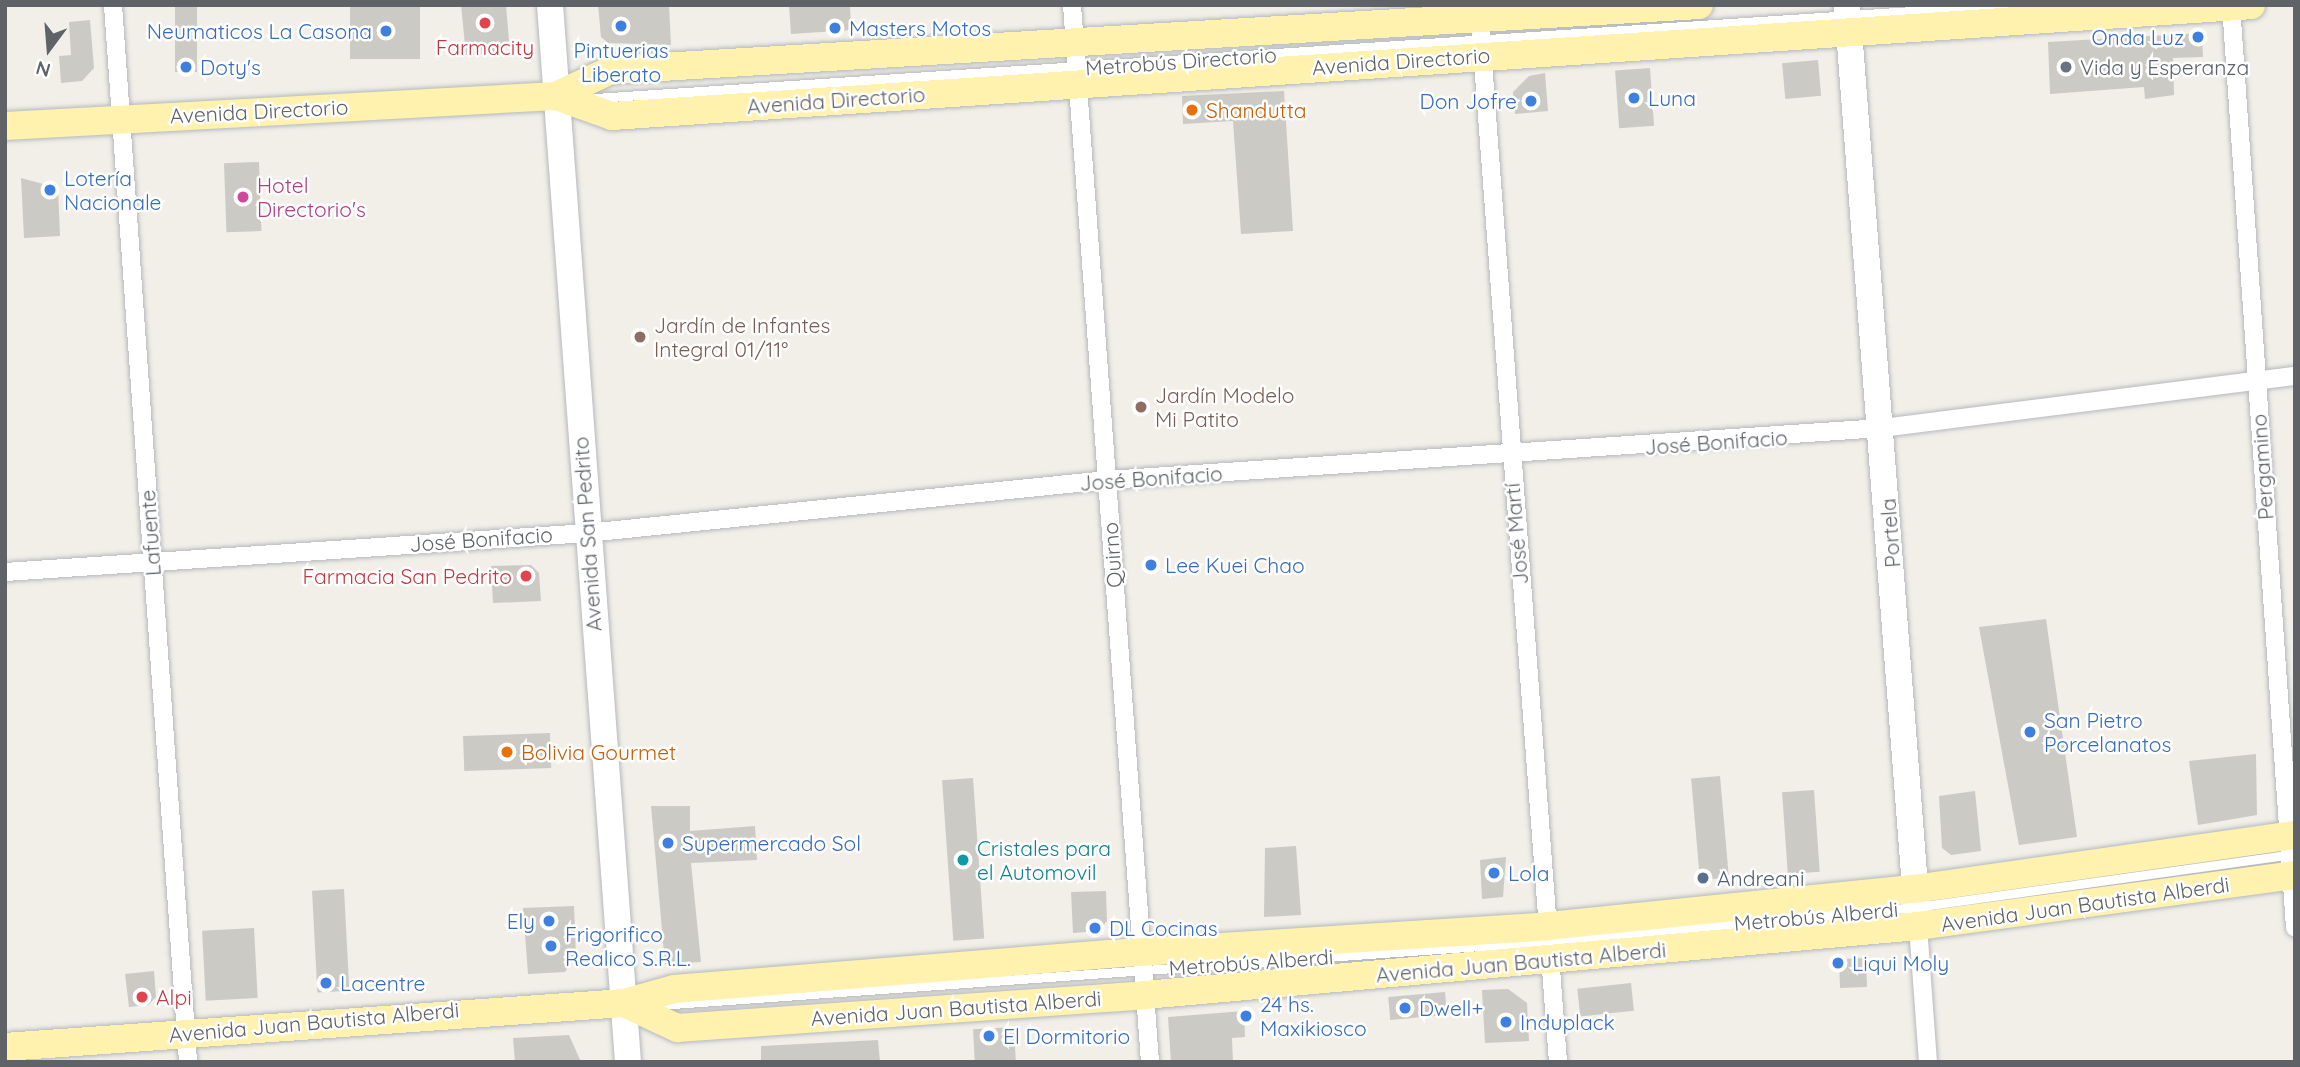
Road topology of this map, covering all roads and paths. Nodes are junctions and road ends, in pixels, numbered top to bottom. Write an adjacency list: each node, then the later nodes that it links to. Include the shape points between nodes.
1 (113, 5): 11 (street, Lafuente)
2 (550, 5): 10 (main road, Avenida San Pedrito)
3 (1072, 5): 9 (street, Quirno)
4 (1699, 5): 8 (main road, Avenida Directorio)
5 (2004, 5): 7 (lane)
6 (2238, 6): 7 (main road, Avenida Directorio); 14 (street, Pergamino)
7 (1848, 18): 8 (lane); 8 (main road, Avenida Directorio, via 1814,34); 15 (main road, Portela)
8 (1480, 30): 9 (main road, Avenida Directorio); 9 (main road, Avenida Directorio); 16 (street, José Martí)
9 (1076, 65): 10 (main road, Avenida Directorio, via 611,70); 10 (main road, Avenida Directorio, via 612,116); 17 (street, Quirno)
10 (556, 96): 11 (main road, Avenida Directorio); 18 (main road, Avenida San Pedrito)
11 (119, 118): 12 (main road, Avenida Directorio); 19 (street, Lafuente)
12 (5, 126)
13 (2295, 376): 14 (street, José Bonifacio)
14 (2257, 381): 15 (street, José Bonifacio); 21 (street, Pergamino)
15 (1882, 428): 16 (street, José Bonifacio); 22 (main road, Portela)
16 (1510, 458): 17 (street, José Bonifacio); 24 (street, José Martí)
17 (1107, 480): 18 (street, José Bonifacio); 25 (street, Quirno)
18 (587, 533): 19 (street, José Bonifacio); 26 (main road, Avenida San Pedrito)
19 (152, 559): 20 (street, José Bonifacio); 27 (street, Lafuente)
20 (5, 572)
21 (2292, 855): 22 (main road, Avenida Juan Bautista Alberdi); 22 (main road, Avenida Juan Bautista Alberdi); 23 (street, Pergamino)
22 (1916, 907): 24 (main road, Avenida Juan Bautista Alberdi); 24 (main road, Avenida Juan Bautista Alberdi); 33 (street, Portela)
23 (2295, 928)
24 (1549, 942): 25 (main road, Avenida Juan Bautista Alberdi); 25 (main road, Avenida Juan Bautista Alberdi); 32 (street, José Martí)
25 (1141, 973): 26 (main road, Avenida Juan Bautista Alberdi, via 674,989); 26 (main road, Avenida Juan Bautista Alberdi, via 677,1028); 31 (street, Quirno)
26 (624, 1003): 27 (main road, Avenida Juan Bautista Alberdi); 30 (main road, Avenida San Pedrito)
27 (186, 1033): 28 (main road, Avenida Juan Bautista Alberdi); 29 (street, Lafuente)
28 (5, 1047)
29 (188, 1062)
30 (628, 1062)
31 (1150, 1062)
32 (1558, 1062)
33 (1928, 1062)

